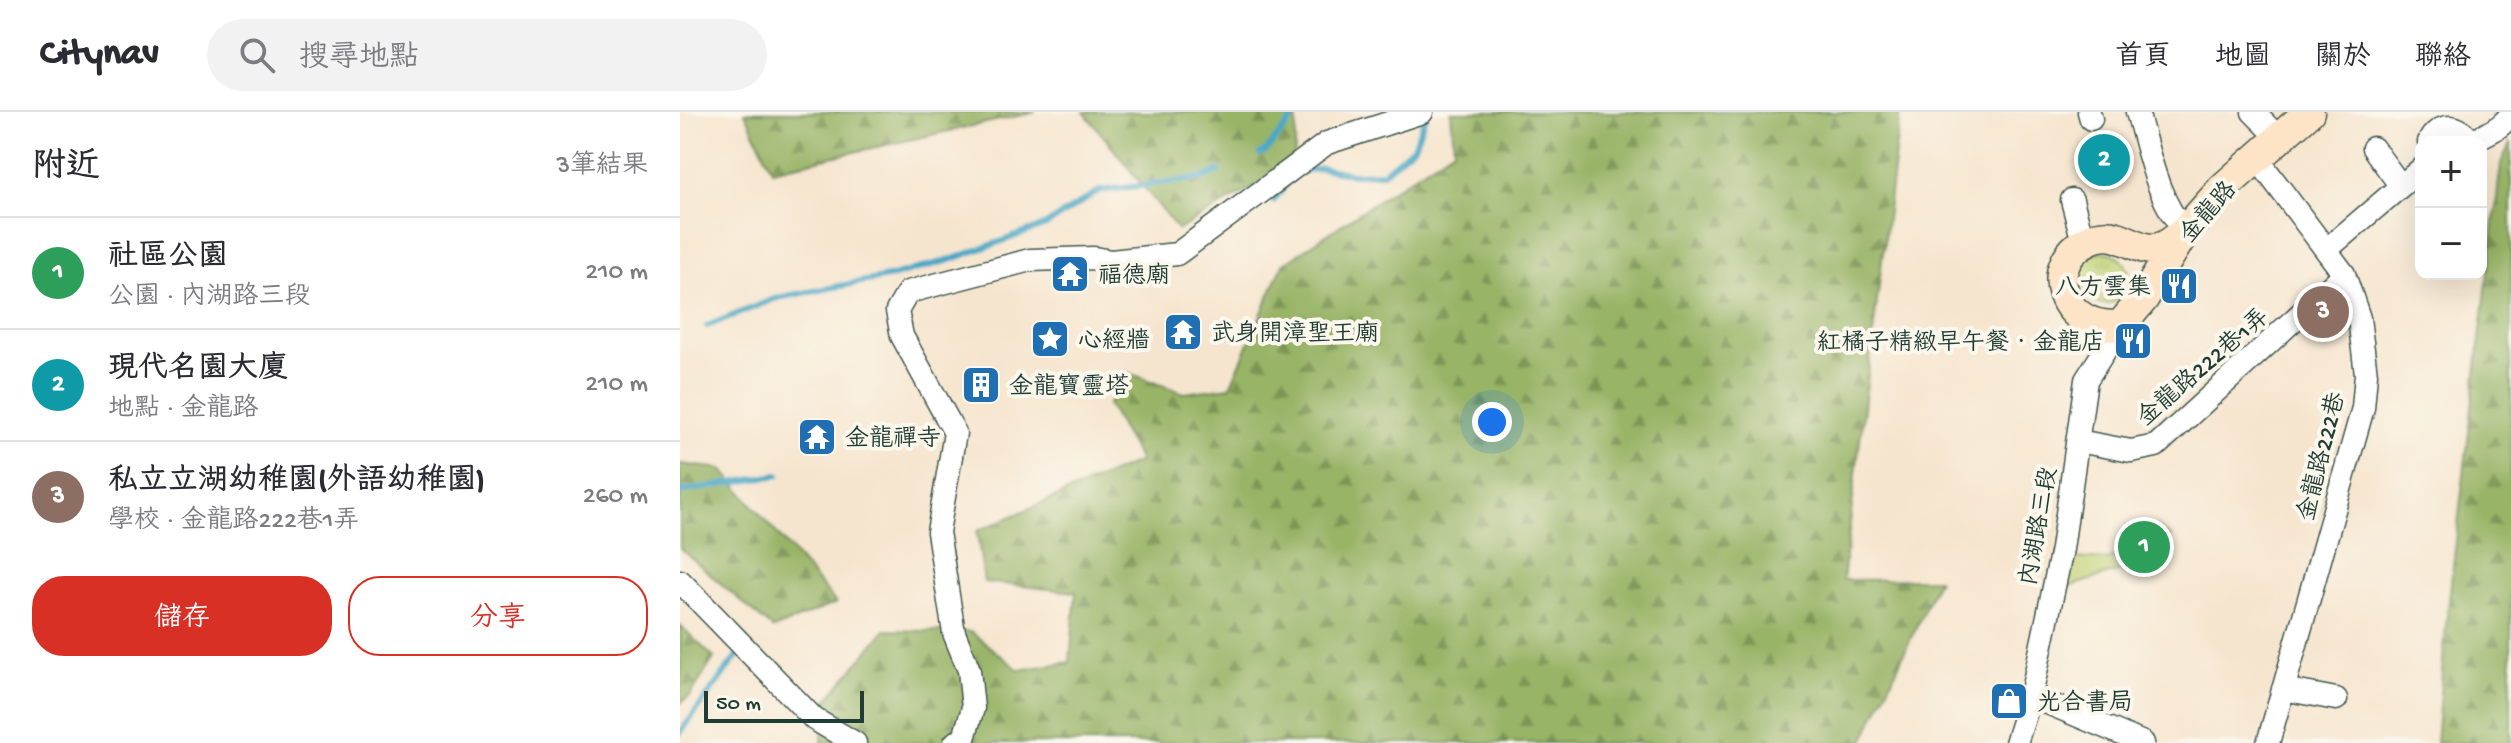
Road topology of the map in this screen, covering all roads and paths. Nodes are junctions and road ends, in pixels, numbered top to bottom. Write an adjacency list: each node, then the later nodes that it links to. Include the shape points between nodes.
1 (1422, 112): 25 (street, via 1327,143 1177,254 1111,261 1030,260 908,292 897,311 902,336 955,433 938,532 954,633 969,670 973,708 964,738)
2 (2137, 112): 14 (street, via 2166,203)
3 (2253, 112): 9 (street, 金龍路222巷)
4 (2309, 112): 9 (street, 金龍路)
5 (2511, 114): 8 (street)
6 (2434, 136): 7 (street, via 2450,126)
7 (2467, 136)
8 (2483, 136)
9 (2268, 148): 14 (street, 金龍路); 16 (street, 金龍路222巷)
10 (2373, 148): 12 (street)
11 (2415, 174): 12 (street)
12 (2400, 185): 16 (street)
13 (2072, 200): 15 (street)
14 (2185, 231): 15 (street, via 2162,248 2107,234); 18 (street, 金龍路)
15 (2083, 242): 18 (street, via 2062,272 2067,303 2090,324)
16 (2326, 250): 17 (street, 金龍路222巷)
17 (2344, 274): 19 (street, 金龍路222巷1弄, via 2156,446 2131,451); 21 (street, 金龍路222巷, via 2359,318 2366,374 2363,408)
18 (2121, 325): 19 (street, 內湖路三段, via 2086,380)
19 (2078, 441): 22 (street, 內湖路三段)
20 (680, 581): 24 (street, via 814,719)
21 (2283, 689): 23 (street); 28 (street, 金龍路222巷)
22 (2031, 696): 26 (street, 內湖路三段); 27 (street)
23 (2336, 699)
24 (855, 743)
25 (955, 743)
26 (2016, 743)
27 (2143, 743)
28 (2268, 743)

